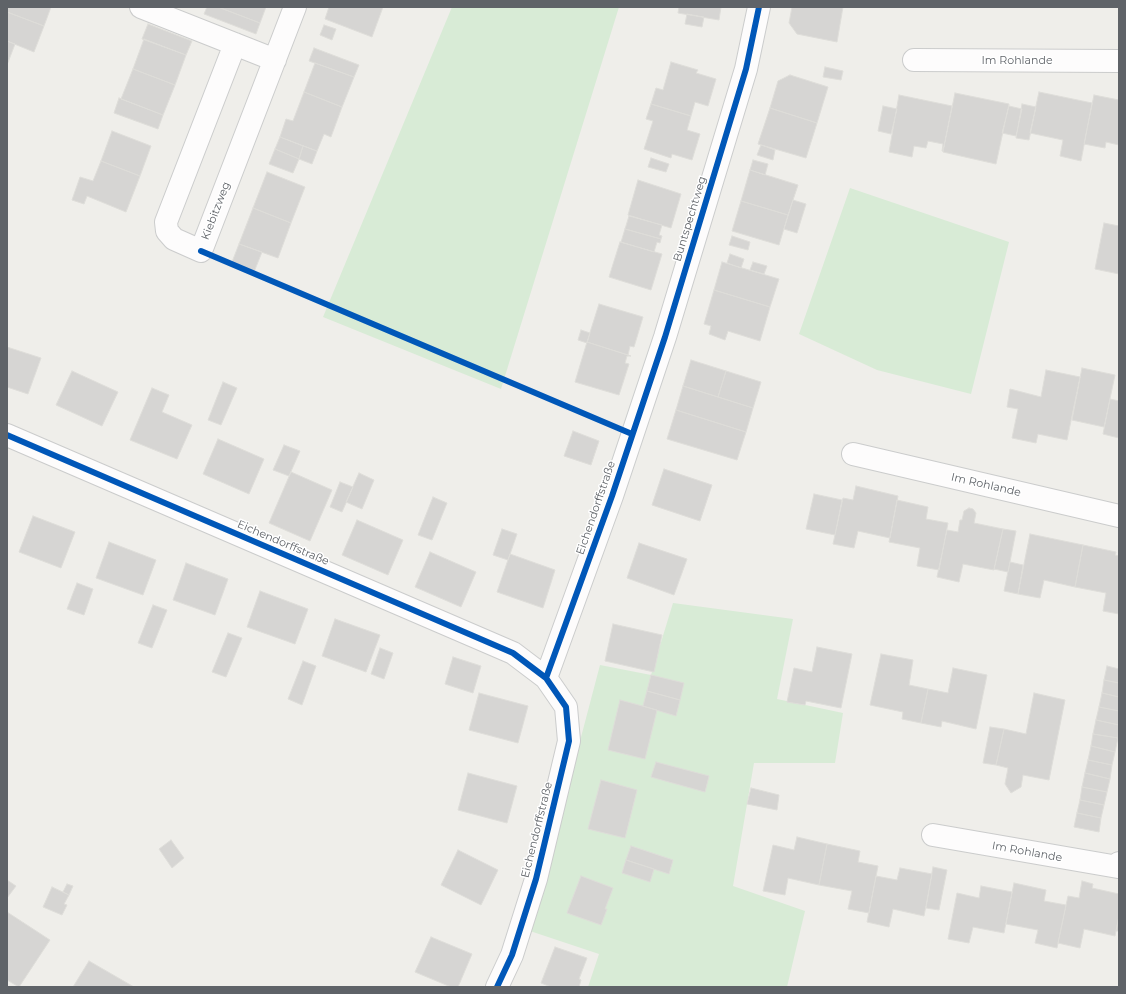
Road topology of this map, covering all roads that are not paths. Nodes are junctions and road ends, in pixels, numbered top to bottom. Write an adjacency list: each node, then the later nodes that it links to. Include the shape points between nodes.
1 (141, 7): 4 (street)
2 (295, 7): 5 (street, Kiebitzweg)
3 (759, 7): 8 (street, Buntspechtweg, via 742,81 665,337)
4 (235, 44): 5 (street); 5 (street, Kiebitzweg, via 166,222 167,231 174,239 201,251)
5 (275, 60)
6 (914, 60): 7 (street, Im Rohlande)
7 (1119, 61)
8 (632, 434): 12 (street, Eichendorffstraße)
9 (7, 435): 12 (street, Eichendorffstraße, via 513,653)
10 (853, 454): 11 (street, Im Rohlande)
11 (1119, 516)
12 (546, 678): 15 (street, Eichendorffstraße, via 566,707 569,741 536,879 512,955)
13 (933, 835): 14 (street, Im Rohlande)
14 (1119, 866)
15 (496, 987)

